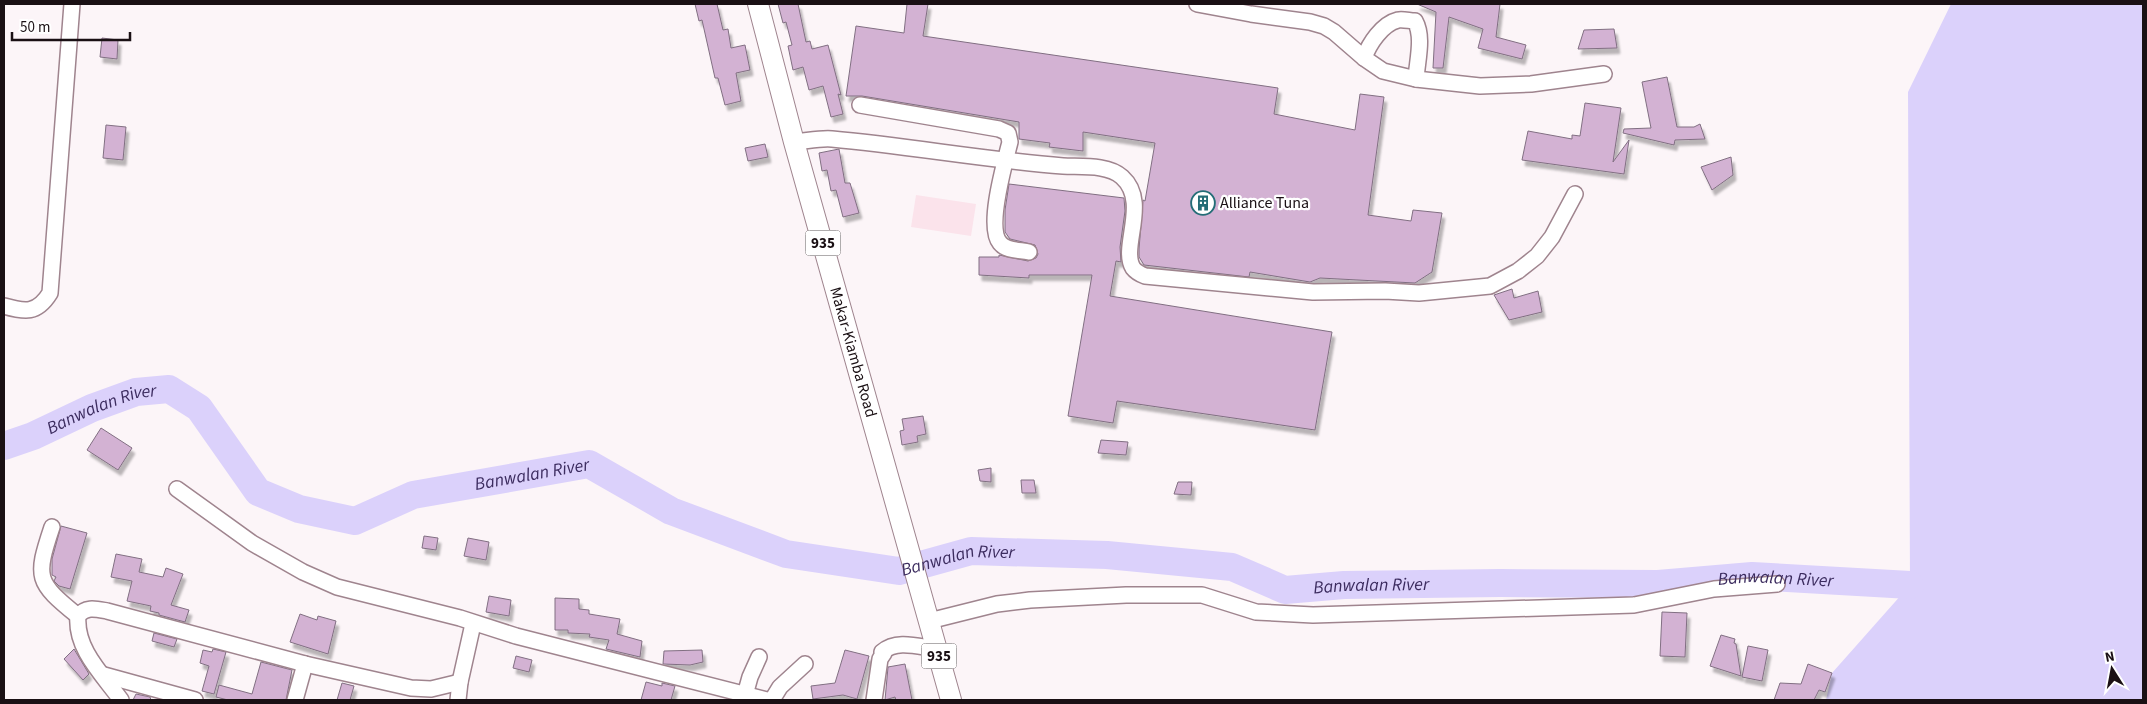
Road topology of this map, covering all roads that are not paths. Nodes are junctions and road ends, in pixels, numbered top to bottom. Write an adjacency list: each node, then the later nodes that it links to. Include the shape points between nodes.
1 (72, 4): 13 (street, via 50,293 36,309 23,311)
2 (758, 4): 9 (main road, Makar-Kiamba Road / 935)
3 (1197, 4): 4 (street)
4 (1251, 9): 5 (street, via 1324,26)
5 (1364, 58): 7 (street, via 1383,71); 7 (street, via 1368,47 1386,27 1398,20 1415,21 1419,38)
6 (1604, 74): 7 (street, via 1532,84 1480,86)
7 (1416, 79)
8 (860, 105): 10 (street, via 1006,131 1010,138)
9 (794, 142): 10 (street, via 830,139); 18 (main road, Makar-Kiamba Road / 935)
10 (1005, 161): 11 (street, via 1106,169 1122,176 1132,191 1135,203 1130,261 1137,272 1145,276 1313,292 1419,293 1490,286 1537,256 1552,237); 12 (street, via 996,209 996,238 1004,248)
11 (1575, 194)
12 (1029, 252)
13 (4, 306)
14 (177, 488): 19 (street, via 252,543 303,572 337,587)
15 (52, 526): 17 (street, via 42,558 43,578 52,595)
16 (1777, 584): 18 (street, via 1714,589 1634,605 1313,615 1256,612 1202,595 1126,595 1030,600)
17 (78, 616): 22 (street, via 89,609 108,611); 24 (street, via 79,638)
18 (928, 616): 20 (main road, Makar-Kiamba Road / 935)
19 (473, 624): 25 (street); 26 (street)
20 (937, 649): 33 (street, via 892,645 882,652); 34 (main road, Makar-Kiamba Road / 935)
21 (759, 657): 26 (street)
22 (305, 664): 25 (street, via 411,688 431,689); 29 (street)
23 (805, 664): 32 (street, via 780,687)
24 (104, 675): 27 (street); 28 (street)
25 (460, 682): 30 (street)
26 (745, 695): 31 (street)
27 (121, 700)
28 (195, 700)
29 (295, 700)
30 (458, 700)
31 (767, 700)
32 (772, 700)
33 (874, 700)
34 (951, 700)

